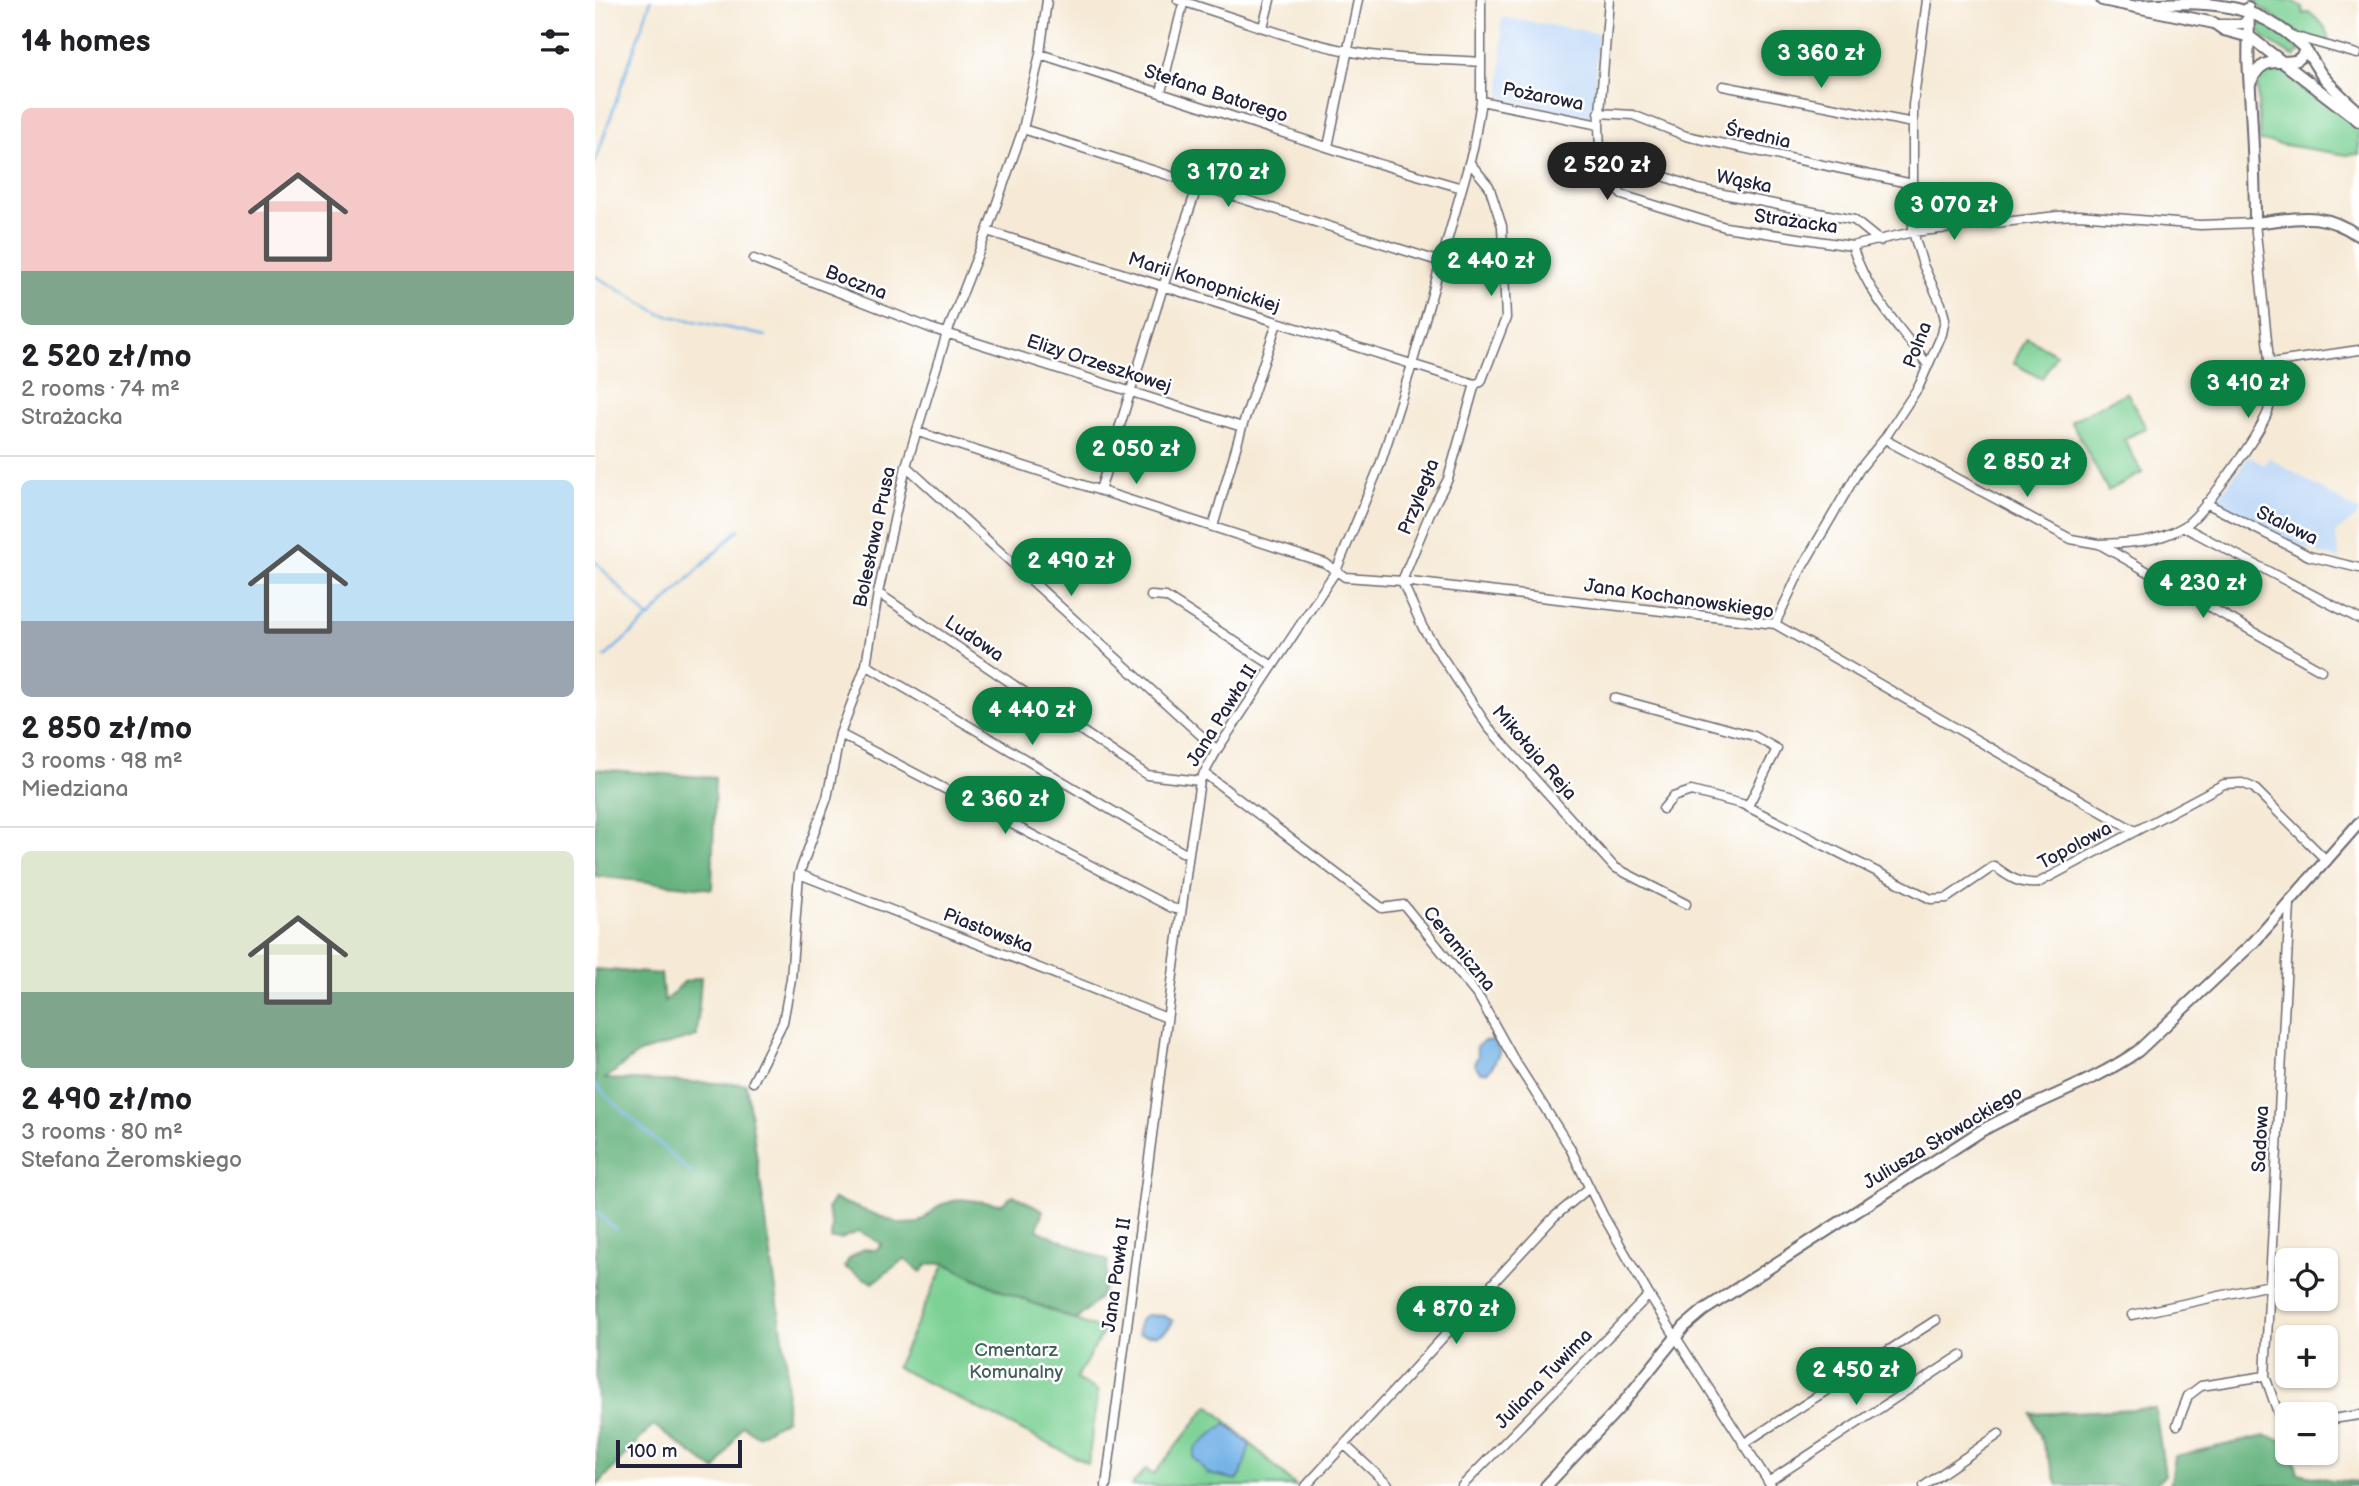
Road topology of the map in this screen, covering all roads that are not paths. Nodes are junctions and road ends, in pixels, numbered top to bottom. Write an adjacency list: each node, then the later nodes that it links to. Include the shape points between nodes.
1 (1047, 0): 18 (street, Bolesława Prusa)
2 (1270, 0): 13 (street)
3 (1358, 0): 17 (street)
4 (1481, 0): 20 (street, Jana Pawła II)
5 (1609, 0): 27 (street, Strażacka)
6 (1927, 0): 29 (street, Polna)
7 (2102, 0): 10 (street)
8 (1182, 1): 13 (street); 24 (street)
9 (2226, 1): 10 (street); 11 (street)
10 (2129, 5): 12 (street)
11 (2248, 8): 12 (street, via 2242,24); 14 (street); 15 (street)
12 (2214, 23): 15 (street)
13 (1263, 27): 17 (street)
14 (2293, 36): 16 (street); 19 (street)
15 (2250, 37): 21 (street); 22 (street)
16 (2305, 49): 21 (street, via 2300,59); 26 (street, via 2332,87)
17 (1346, 51): 20 (street); 32 (street)
18 (1040, 54): 24 (street, Stefana Batorego); 31 (street, Bolesława Prusa)
19 (2357, 54)
20 (1481, 62): 25 (street, Jana Pawła II)
21 (2284, 62): 22 (street, via 2263,64); 28 (street)
22 (2250, 84): 38 (street)
23 (1723, 86): 29 (street)
24 (1161, 92): 32 (street, Stefana Batorego)
25 (1481, 101): 30 (street, Pożarowa); 34 (street, Jana Pawła II)
26 (2359, 112)
27 (1599, 113): 30 (street, Strażacka); 35 (street, Średnia, via 1633,115 1686,136)
28 (2359, 121)
29 (1913, 123): 35 (street, Polna)
30 (1599, 125): 33 (street, Strażacka)
31 (1023, 129): 36 (street); 39 (street, Bolesława Prusa)
32 (1328, 147): 37 (street, Stefana Batorego)
33 (1600, 152): 42 (street, Wąska, via 1698,189 1854,220); 43 (street, Strażacka, via 1607,180 1622,195 1725,227)
34 (1470, 163): 37 (street, Jana Pawła II); 53 (street, Przyległa, via 1489,186 1502,226 1506,309 1500,338 1481,382)
35 (1913, 184): 40 (street, Polna)
36 (1198, 185): 45 (street); 46 (street)
37 (1462, 188): 45 (street, Jana Pawła II)
38 (2255, 223): 40 (street, Strażacka, via 2180,224 2079,215); 41 (street, via 2321,218); 50 (street)
39 (987, 231): 46 (street, Marii Konopnickiej); 48 (street, Bolesława Prusa)
40 (1913, 232): 42 (street, Strażacka); 52 (street, Polna, via 1945,319)
41 (2359, 236)
42 (1880, 241): 43 (street, Strażacka)
43 (1852, 246): 52 (street, via 1876,298)
44 (754, 260): 48 (street, Boczna)
45 (1441, 262): 51 (street, Jana Pawła II)
46 (1163, 287): 47 (street, Marii Konopnickiej); 54 (street)
47 (1277, 323): 51 (street, Marii Konopnickiej); 55 (street)
48 (947, 333): 54 (street, Elizy Orzeszkowej); 56 (street, Bolesława Prusa)
49 (2359, 350): 50 (street)
50 (2270, 363): 60 (street, via 2271,397 2264,421)
51 (1412, 365): 53 (street); 65 (street, Jana Pawła II, via 1377,472)
52 (1928, 365): 57 (street, Polna)
53 (1475, 384): 66 (street, Przyległa, via 1448,479)
54 (1131, 390): 55 (street, Elizy Orzeszkowej); 59 (street)
55 (1242, 426): 61 (street)
56 (918, 432): 58 (street, Bolesława Prusa); 59 (street, Jana Kochanowskiego)
57 (1885, 438): 63 (street, via 2071,538); 70 (street, Polna, via 1859,470 1800,571)
58 (906, 466): 67 (street, Bolesława Prusa); 76 (street)
59 (1100, 490): 61 (street, Jana Kochanowskiego)
60 (2206, 503): 62 (street); 64 (street, Stalowa, via 2309,556)
61 (1213, 527): 65 (street, Jana Kochanowskiego, via 1325,563)
62 (2184, 527): 63 (street, via 2143,543); 69 (street)
63 (2099, 544): 73 (street)
64 (2358, 567)
65 (1336, 571): 66 (street, Jana Kochanowskiego, via 1345,577); 72 (street, Jana Pawła II)
66 (1402, 582): 70 (street, Jana Kochanowskiego); 85 (street, Mikołaja Reja, via 1423,628 1488,727 1614,867)
67 (878, 593): 71 (street, Bolesława Prusa); 77 (street, Ludowa, via 1147,775)
68 (1151, 596): 72 (street, via 1166,597)
69 (2359, 619)
70 (1775, 625): 81 (street, Jana Kochanowskiego)
71 (866, 666): 75 (street, Bolesława Prusa); 82 (street)
72 (1273, 666): 76 (street, Jana Pawła II)
73 (2321, 670)
74 (1614, 698): 78 (street, via 1754,736 1777,749)
75 (840, 734): 84 (street, Bolesława Prusa, via 827,798); 87 (street)
76 (1217, 750): 77 (street, Jana Pawła II)
77 (1202, 777): 82 (street, Jana Pawła II); 90 (street, Ceramiczna, via 1382,908 1404,905 1480,999 1569,1146)
78 (1748, 806): 79 (street, Topolowa, via 1691,791 1673,796); 81 (street, Topolowa, via 1931,899 1947,898 1994,866 2017,881 2038,883)
79 (1663, 808)
80 (2359, 823): 83 (street, Juliusza Słowackiego)
81 (2135, 831): 83 (street, Topolowa, via 2224,784 2242,783 2260,793)
82 (1189, 853): 87 (street, Jana Pawła II)
83 (2327, 861): 86 (street, Juliusza Słowackiego)
84 (799, 874): 88 (street, Piastowska); 89 (street, Bolesława Prusa, via 783,1022)
85 (1686, 904)
86 (2290, 904): 91 (street, Sadowa); 95 (street, Juliusza Słowackiego, via 2138,1051 1959,1145 1705,1310)
87 (1181, 910): 88 (street, Jana Pawła II)
88 (1167, 1018): 106 (street, Jana Pawła II)
89 (753, 1082)
90 (1589, 1188): 92 (street, Ceramiczna); 104 (street, via 1554,1217)
91 (2270, 1285): 93 (street); 97 (street, Sadowa)
92 (1649, 1295): 95 (street, Ceramiczna); 109 (street, Juliana Tuwima)
93 (2132, 1315)
94 (1936, 1320): 103 (street)
95 (1677, 1336): 103 (street, Ceramiczna); 110 (street, Juliusza Słowackiego, via 1620,1407)
96 (1961, 1355): 105 (street)
97 (2265, 1376): 98 (street, Sadowa); 101 (street, via 2201,1386 2188,1396)
98 (2275, 1402)
99 (2359, 1415): 100 (street)
100 (2338, 1418)
101 (2177, 1425)
102 (1999, 1434): 111 (street)
103 (1743, 1444): 105 (street, Ceramiczna)
104 (1345, 1445): 107 (street); 108 (street)
105 (1769, 1484)
106 (1106, 1486)
107 (1306, 1486)
108 (1389, 1486)
109 (1462, 1486)
110 (1546, 1486)
111 (1924, 1486)

